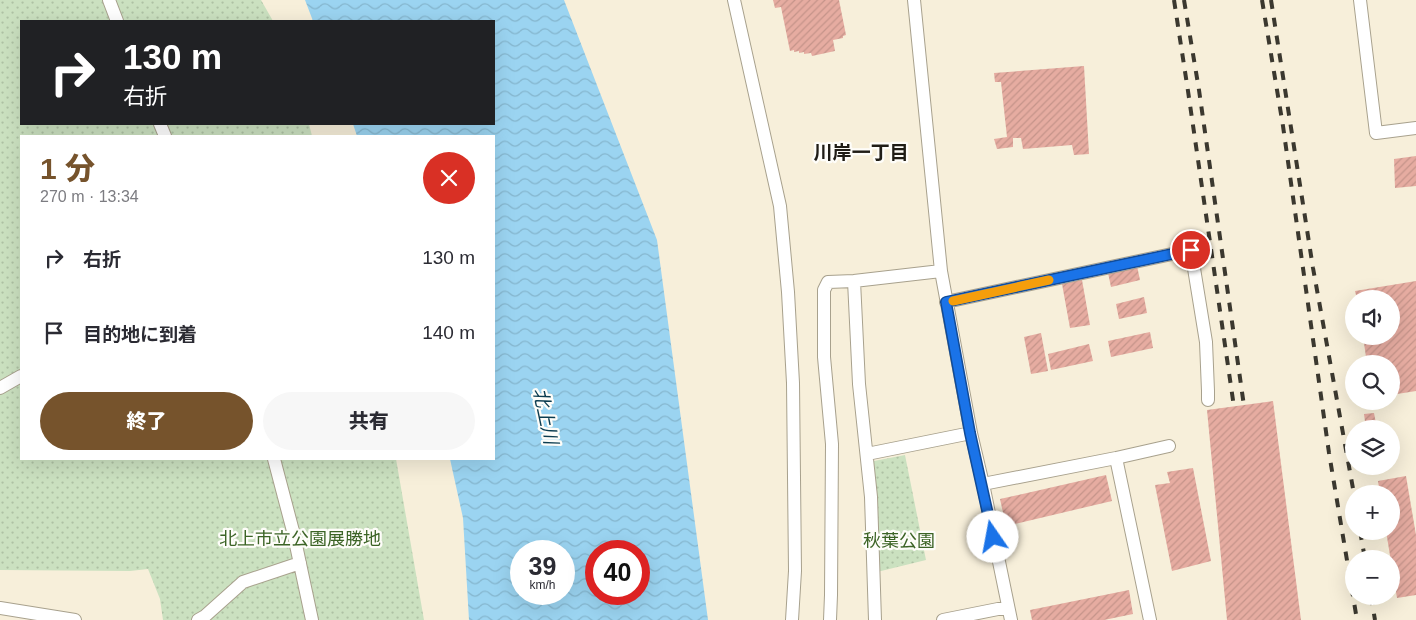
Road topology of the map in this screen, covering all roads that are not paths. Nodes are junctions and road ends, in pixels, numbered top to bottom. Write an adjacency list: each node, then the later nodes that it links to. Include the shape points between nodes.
1 (109, 0): 7 (street)
2 (734, 0): 6 (street)
3 (739, 0): 6 (street)
4 (914, 0): 9 (street)
5 (1360, 0): 8 (street, via 1376,134)
6 (739, 19): 27 (street, via 780,206 788,292 793,383 795,571)
7 (116, 20)
8 (1416, 128)
9 (941, 272): 10 (street); 11 (street)
10 (854, 281): 17 (street); 28 (street, via 828,282 824,290 824,356 832,444)
11 (946, 302): 14 (street, via 1191,250 1206,342); 15 (street)
12 (20, 377): 13 (street)
13 (0, 388)
14 (1208, 400)
15 (970, 433): 17 (street); 20 (street)
16 (1169, 446): 18 (street)
17 (867, 454): 29 (street)
18 (1116, 458): 20 (street); 32 (street)
19 (274, 460): 21 (street)
20 (982, 484): 22 (street)
21 (300, 563): 25 (street, via 244,582); 26 (street)
22 (1008, 607): 30 (street); 31 (street)
23 (0, 608): 24 (street)
24 (75, 620)
25 (198, 620)
26 (312, 620)
27 (792, 620)
28 (830, 620)
29 (875, 620)
30 (943, 620)
31 (1010, 620)
32 (1150, 620)

